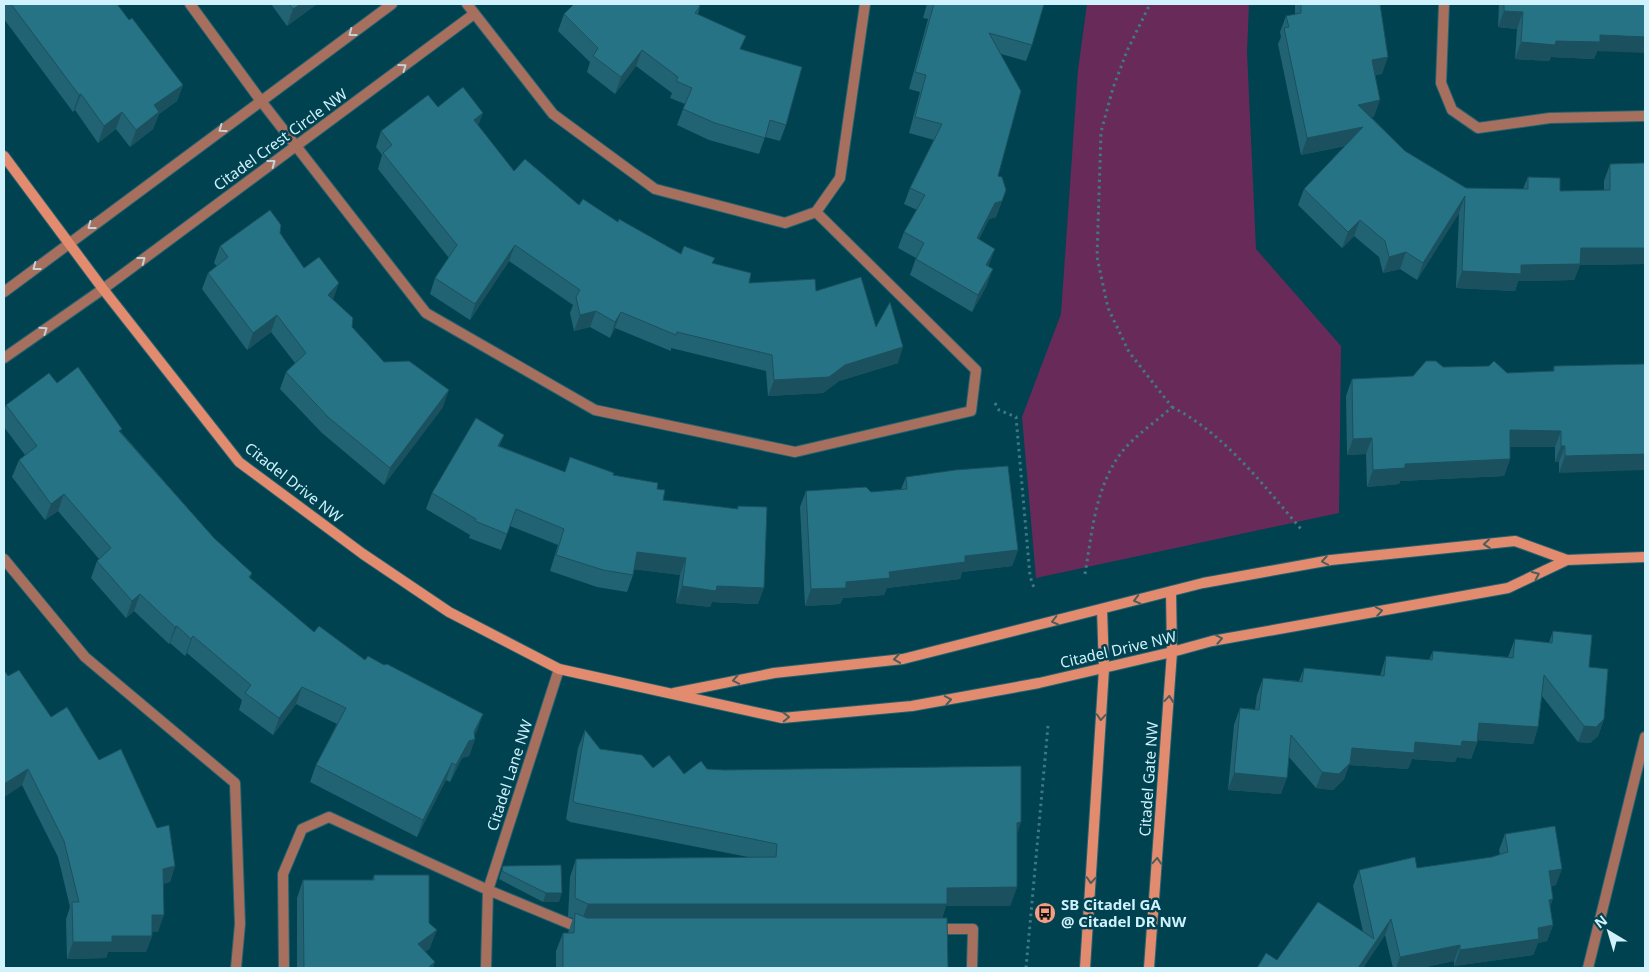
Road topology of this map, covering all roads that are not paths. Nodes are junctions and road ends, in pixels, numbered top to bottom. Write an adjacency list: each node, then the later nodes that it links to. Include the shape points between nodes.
1 (190, 4): 7 (street)
2 (392, 4): 7 (street, one-way to 7)
3 (467, 4): 6 (street)
4 (865, 4): 11 (street, via 840,178)
5 (1444, 4): 8 (street, via 1441,83 1452,110 1478,128 1550,118)
6 (474, 14): 9 (street, Citadel Crest Circle NW, one-way to 6); 11 (street, via 553,114 656,189 785,223)
7 (261, 101): 9 (street); 12 (street, one-way to 12)
8 (1645, 116)
9 (297, 145): 11 (street, via 426,313 595,410 795,452 971,411 976,370); 13 (street, Citadel Crest Circle NW, one-way to 9)
10 (4, 156): 12 (street, Citadel Drive NW)
11 (816, 212)
12 (68, 243): 13 (street, Citadel Drive NW); 14 (street, one-way to 14)
13 (103, 289): 15 (street, Citadel Crest Circle NW, one-way to 13); 23 (street, Citadel Drive NW, via 239,462 363,554 449,612)
14 (4, 292)
15 (4, 358)
16 (1645, 557): 18 (street, Citadel Drive NW)
17 (4, 559): 29 (street, via 85,657 234,783 240,924)
18 (1567, 560): 19 (street, Citadel Drive NW, one-way to 19, via 1515,541 1331,560); 21 (street, Citadel Drive NW, one-way to 18, via 1212,641 1508,588)
19 (1172, 591): 20 (street, Citadel Drive NW, one-way to 20); 21 (street, Citadel Gate NW)
20 (1102, 609): 22 (street); 24 (street, Citadel Drive NW, one-way to 24, via 903,659 774,673)
21 (1172, 652): 22 (street, Citadel Drive NW); 34 (street, Citadel Gate NW, one-way to 21)
22 (1104, 669): 24 (street, Citadel Drive NW, one-way to 22, via 782,718 912,706); 33 (street, one-way to 33)
23 (559, 670): 24 (street, Citadel Drive NW); 26 (street, Citadel Lane NW)
24 (670, 693)
25 (1645, 737): 35 (street)
26 (488, 890): 27 (street, via 580,929); 30 (street, via 329,817 302,830 283,874); 31 (street, Citadel Lane NW)
27 (589, 929)
28 (924, 929): 32 (street, via 973,929)
29 (236, 968)
30 (284, 968)
31 (486, 968)
32 (972, 968)
33 (1085, 968)
34 (1149, 968)
35 (1588, 968)

